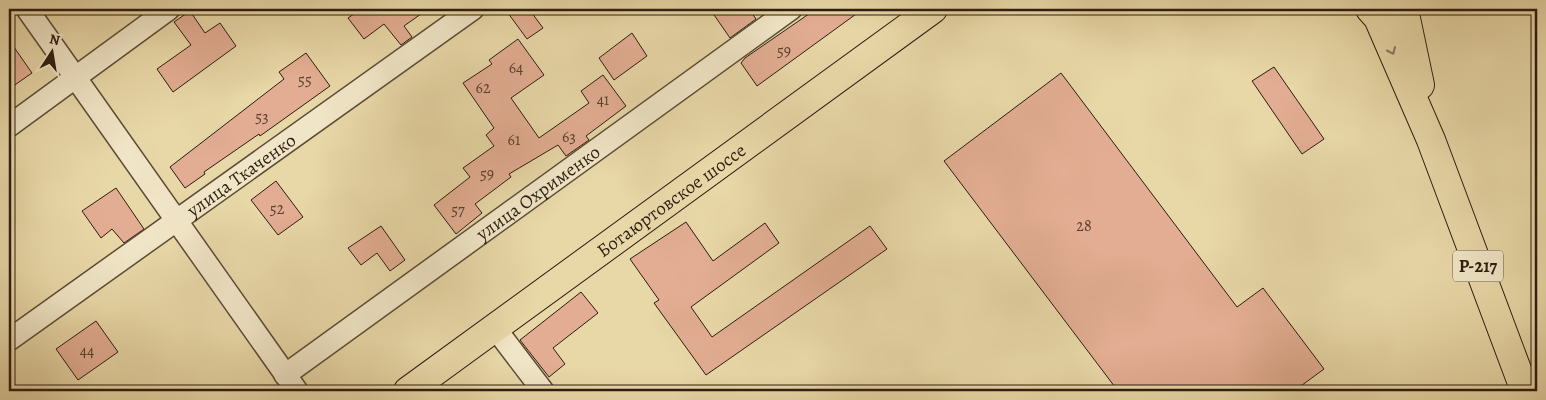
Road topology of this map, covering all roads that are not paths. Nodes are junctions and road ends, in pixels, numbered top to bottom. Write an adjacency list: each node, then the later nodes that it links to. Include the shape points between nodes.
1 (27, 9): 8 (street)
2 (170, 9): 8 (street)
3 (473, 9): 11 (street, улица Ткаченко)
4 (933, 9): 12 (main road, Ботаюртовское шоссе)
5 (1370, 9): 10 (main road, one-way to 10, via 1378,18)
6 (1404, 9): 10 (main road)
7 (786, 10): 14 (street, улица Охрименко)
8 (74, 78): 9 (street); 11 (street)
9 (9, 126)
10 (1431, 140): 17 (main road, Р-217)
11 (177, 220): 13 (street, улица Ткаченко); 14 (street)
12 (495, 328): 15 (main road, Ботаюртовское шоссе); 16 (street)
13 (9, 340)
14 (291, 383)
15 (408, 391)
16 (543, 391)
17 (1525, 391)

